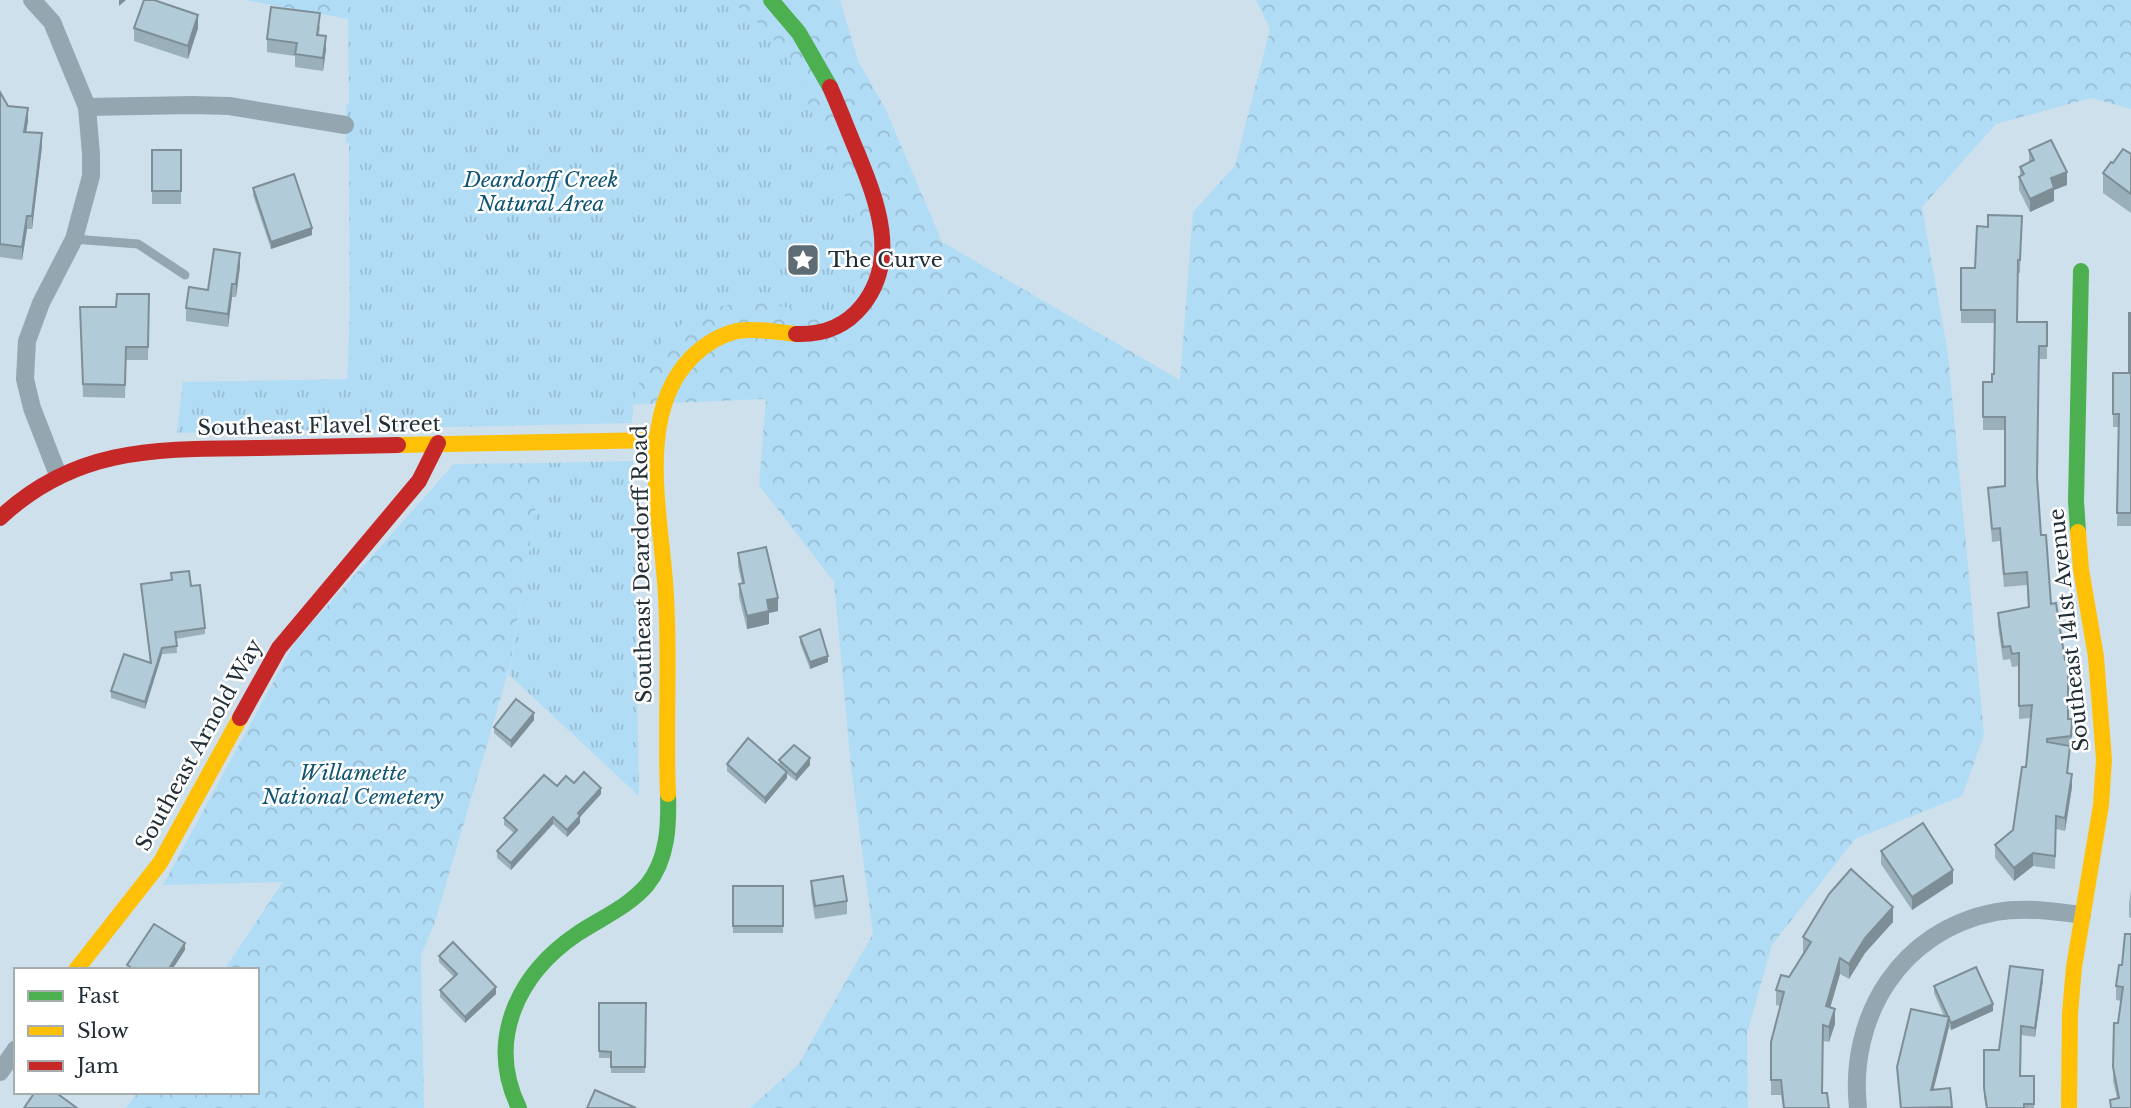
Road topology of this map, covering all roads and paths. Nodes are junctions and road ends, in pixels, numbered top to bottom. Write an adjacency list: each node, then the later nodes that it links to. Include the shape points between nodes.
1 (32, 0): 3 (street, via 52,22)
2 (771, 0): 8 (street, Southeast Deardorff Road, via 796,28 827,78 868,180 881,222 883,251 878,276 857,312 835,328 810,335 737,331 706,345 687,361 670,387)
3 (87, 107): 4 (street, via 229,106); 5 (street, via 91,176)
4 (345, 125)
5 (74, 239): 7 (lane, via 138,244); 10 (street, via 27,341 25,379)
6 (2081, 271): 12 (street, Southeast 141st Avenue, via 2076,501 2104,760)
7 (185, 275)
8 (657, 440): 9 (street, Southeast Flavel Street); 16 (street, Southeast Deardorff Road, via 667,618 665,848 648,886 564,943 542,961 525,985 504,1049 505,1071)
9 (438, 443): 10 (street, Southeast Flavel Street, via 137,453); 13 (street, Southeast Arnold Way, via 419,481 279,648 160,863)
10 (58, 475): 11 (street, Southeast Flavel Street, via 33,489)
11 (0, 518)
12 (2082, 915): 17 (street, via 2043,910 1998,912 1969,919 1922,945 1882,989 1865,1024 1857,1062); 18 (street, Southeast 141st Avenue, via 2070,1013)
13 (78, 968)
14 (14, 1052): 15 (street)
15 (0, 1072)
16 (519, 1108)
17 (1858, 1108)
18 (2069, 1108)

